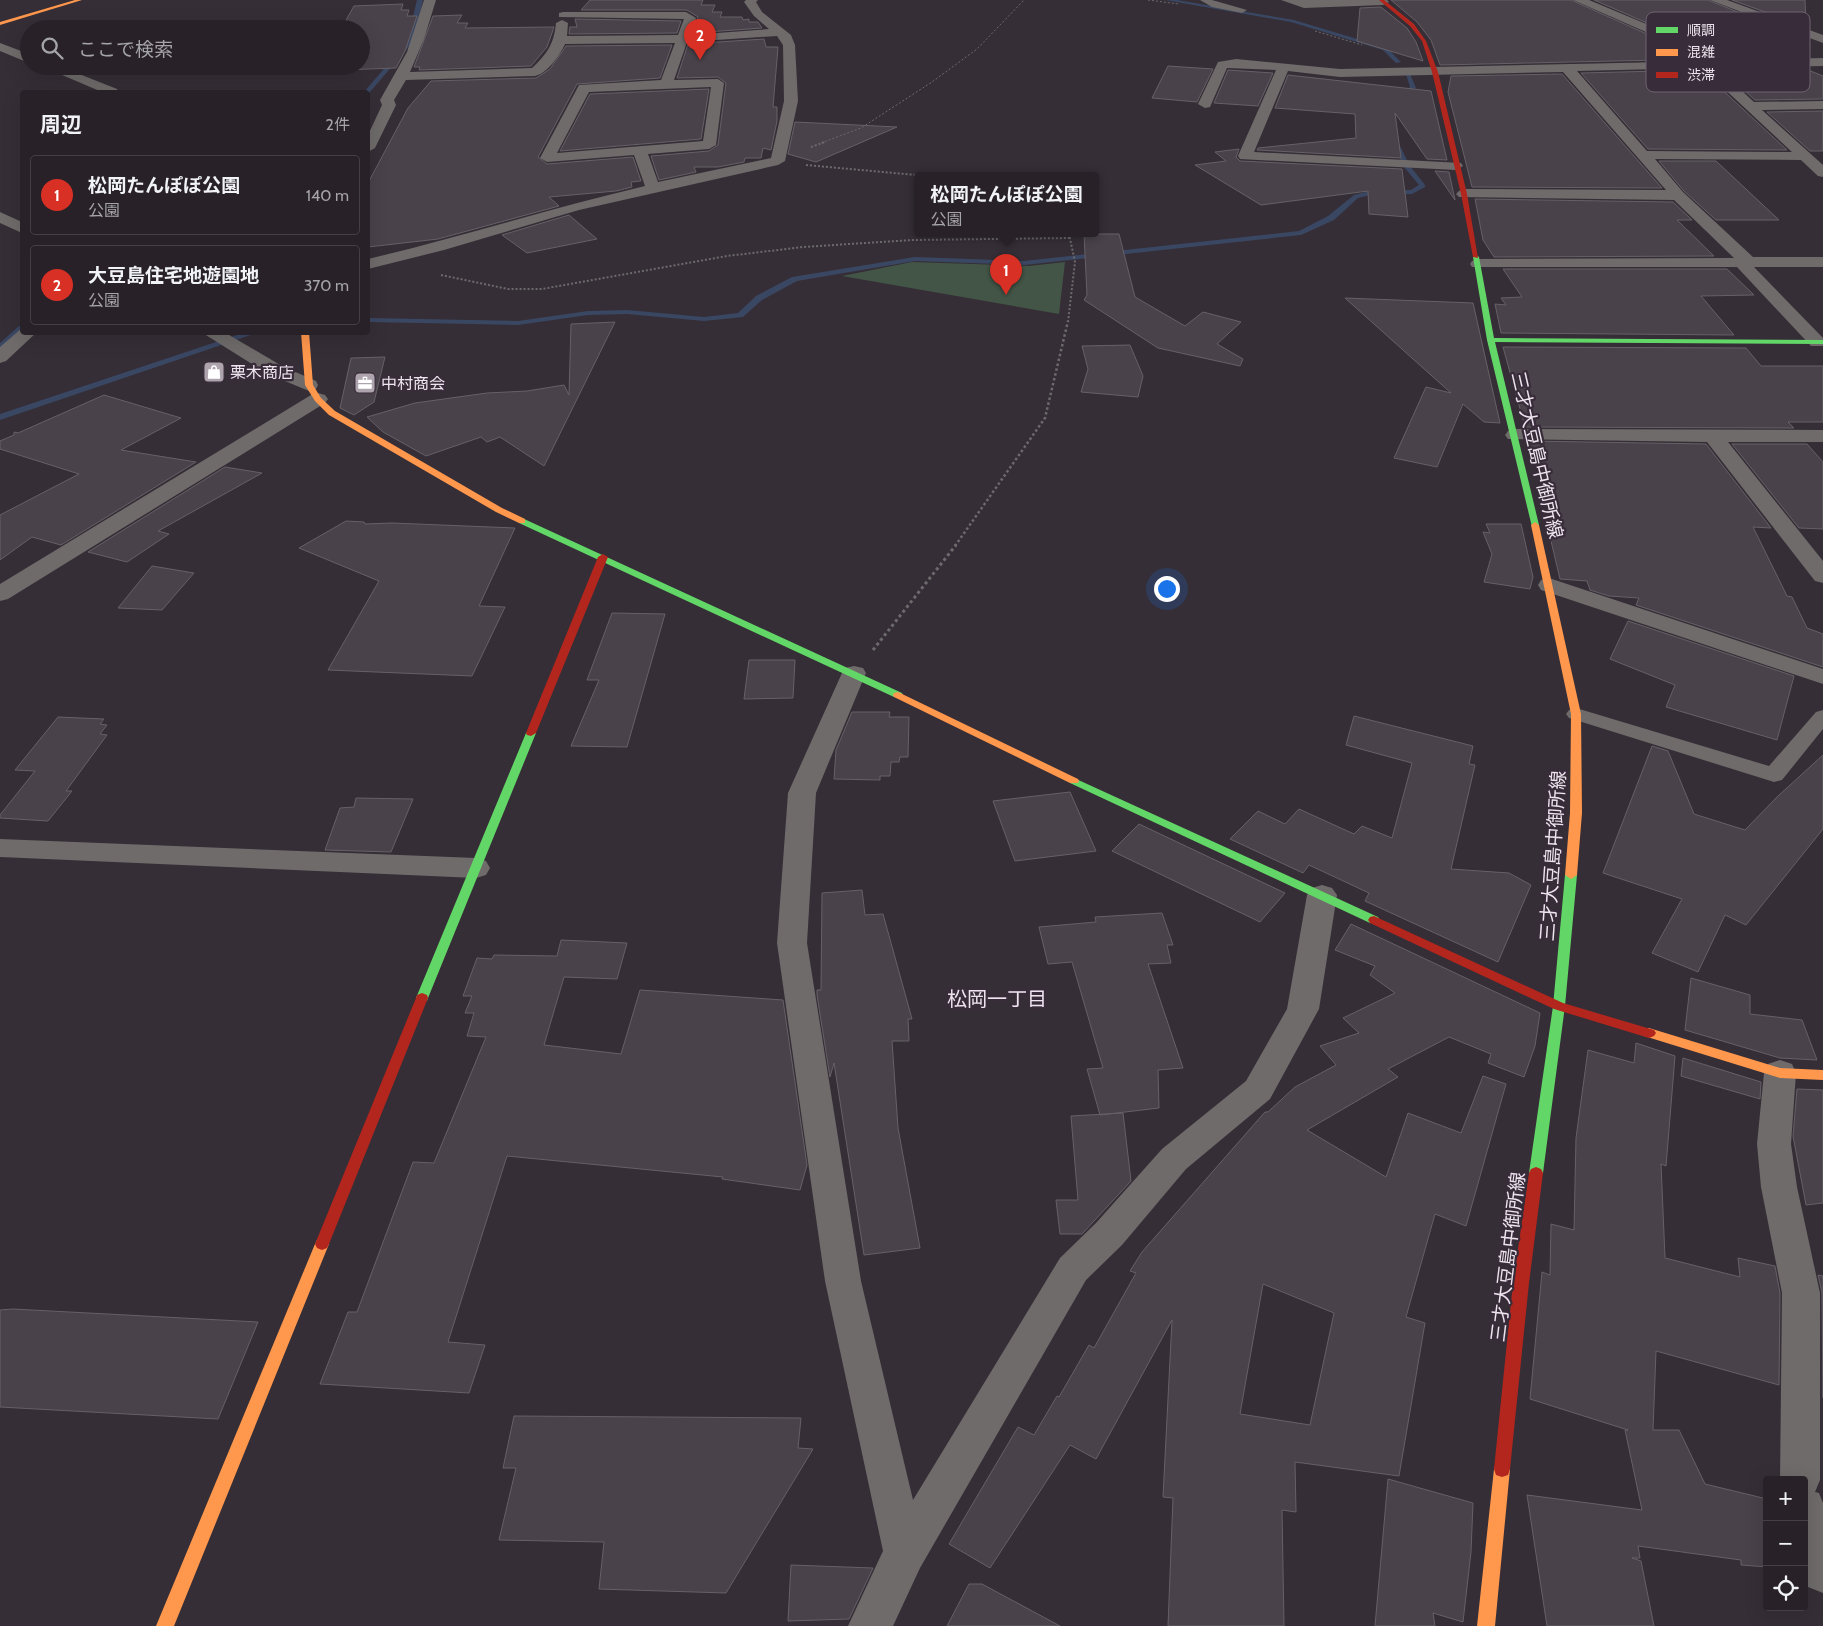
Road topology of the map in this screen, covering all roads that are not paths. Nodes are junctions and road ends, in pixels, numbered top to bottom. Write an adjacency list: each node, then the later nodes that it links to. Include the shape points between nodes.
1 (80, 0): 13 (main road)
2 (430, 0): 29 (street)
3 (568, 0): 12 (street)
4 (752, 0): 15 (street, via 750,2 758,14)
5 (1205, 0): 10 (lane)
6 (1287, 0): 9 (street, via 1304,4)
7 (1579, 0): 14 (street)
8 (1716, 0): 11 (street)
9 (1382, 1): 27 (main road, 三才大豆島中御所線, via 1412,25 1424,41)
10 (1242, 10)
11 (1749, 12)
12 (563, 15): 17 (street, via 686,15 690,18); 19 (street)
13 (0, 24)
14 (1646, 28)
15 (779, 32): 17 (street); 46 (street, via 787,38 789,45 791,102 778,161)
16 (1810, 34): 18 (street)
17 (684, 39): 19 (street); 30 (street)
18 (1823, 39)
19 (562, 40): 29 (street, via 556,52 535,72)
20 (0, 47): 21 (street)
21 (20, 55)
22 (1810, 62): 23 (street)
23 (1823, 62)
24 (1646, 66): 26 (street)
25 (1284, 67): 27 (street, via 1340,73); 33 (street, via 1222,65); 41 (street)
26 (1566, 67): 27 (street); 40 (street, via 1626,134)
27 (1436, 72): 43 (main road, 三才大豆島中御所線)
28 (70, 75): 31 (street)
29 (404, 76): 35 (street, via 388,100)
30 (666, 84): 39 (street, via 718,83 709,145); 39 (street, via 584,88 547,158)
31 (107, 90)
32 (1734, 92): 37 (street)
33 (1205, 104)
34 (375, 105): 35 (street)
35 (389, 105): 38 (street)
36 (1823, 105): 37 (street)
37 (1749, 106): 42 (street)
38 (370, 144)
39 (640, 152): 46 (street)
40 (1640, 155): 42 (street); 48 (street)
41 (1245, 156): 43 (street); 44 (street)
42 (1803, 156): 45 (street)
43 (1456, 166): 47 (main road, 三才大豆島中御所線)
44 (1268, 172)
45 (1823, 173)
46 (654, 188): 53 (street)
47 (1464, 194): 48 (street); 54 (main road, 三才大豆島中御所線)
48 (1678, 195): 51 (street)
49 (0, 217): 50 (street)
50 (20, 227)
51 (1748, 262): 52 (street); 54 (street); 59 (street, via 1746,268)
52 (1823, 262)
53 (372, 263)
54 (1478, 264): 58 (main road, 三才大豆島中御所線)
55 (25, 335): 60 (street)
56 (305, 335): 61 (main road)
57 (222, 339): 61 (street)
58 (1491, 340): 59 (main road); 62 (main road, 三才大豆島中御所線)
59 (1820, 342)
60 (0, 357)
61 (313, 392): 65 (main road, via 332,413 499,510); 68 (street)
62 (1515, 435): 63 (street); 67 (main road, 三才大豆島中御所線)
63 (1713, 436): 64 (street); 66 (street)
64 (1823, 436)
65 (603, 557): 69 (main road); 74 (main road)
66 (1823, 576)
67 (1549, 585): 70 (street); 71 (main road, 三才大豆島中御所線)
68 (0, 594)
69 (854, 673): 75 (main road, via 978,736); 81 (street, via 802,793 792,942 843,1281)
70 (1823, 677)
71 (1576, 714): 72 (lane, via 1774,775); 76 (main road, 三才大豆島中御所線, via 1576,813)
72 (1823, 716)
73 (0, 848): 74 (street)
74 (476, 868): 83 (main road)
75 (1322, 895): 76 (main road); 81 (street, via 1303,1009 1258,1090 1174,1159 1109,1234 1073,1269)
76 (1559, 1006): 77 (main road); 85 (main road, 三才大豆島中御所線, via 1522,1283)
77 (1780, 1073): 78 (main road); 79 (street, via 1774,1144 1801,1293)
78 (1823, 1075)
79 (1800, 1476)
80 (1808, 1521): 82 (street)
81 (904, 1553): 84 (street)
82 (1823, 1572)
83 (165, 1626)
84 (870, 1626)
85 (1486, 1626)

